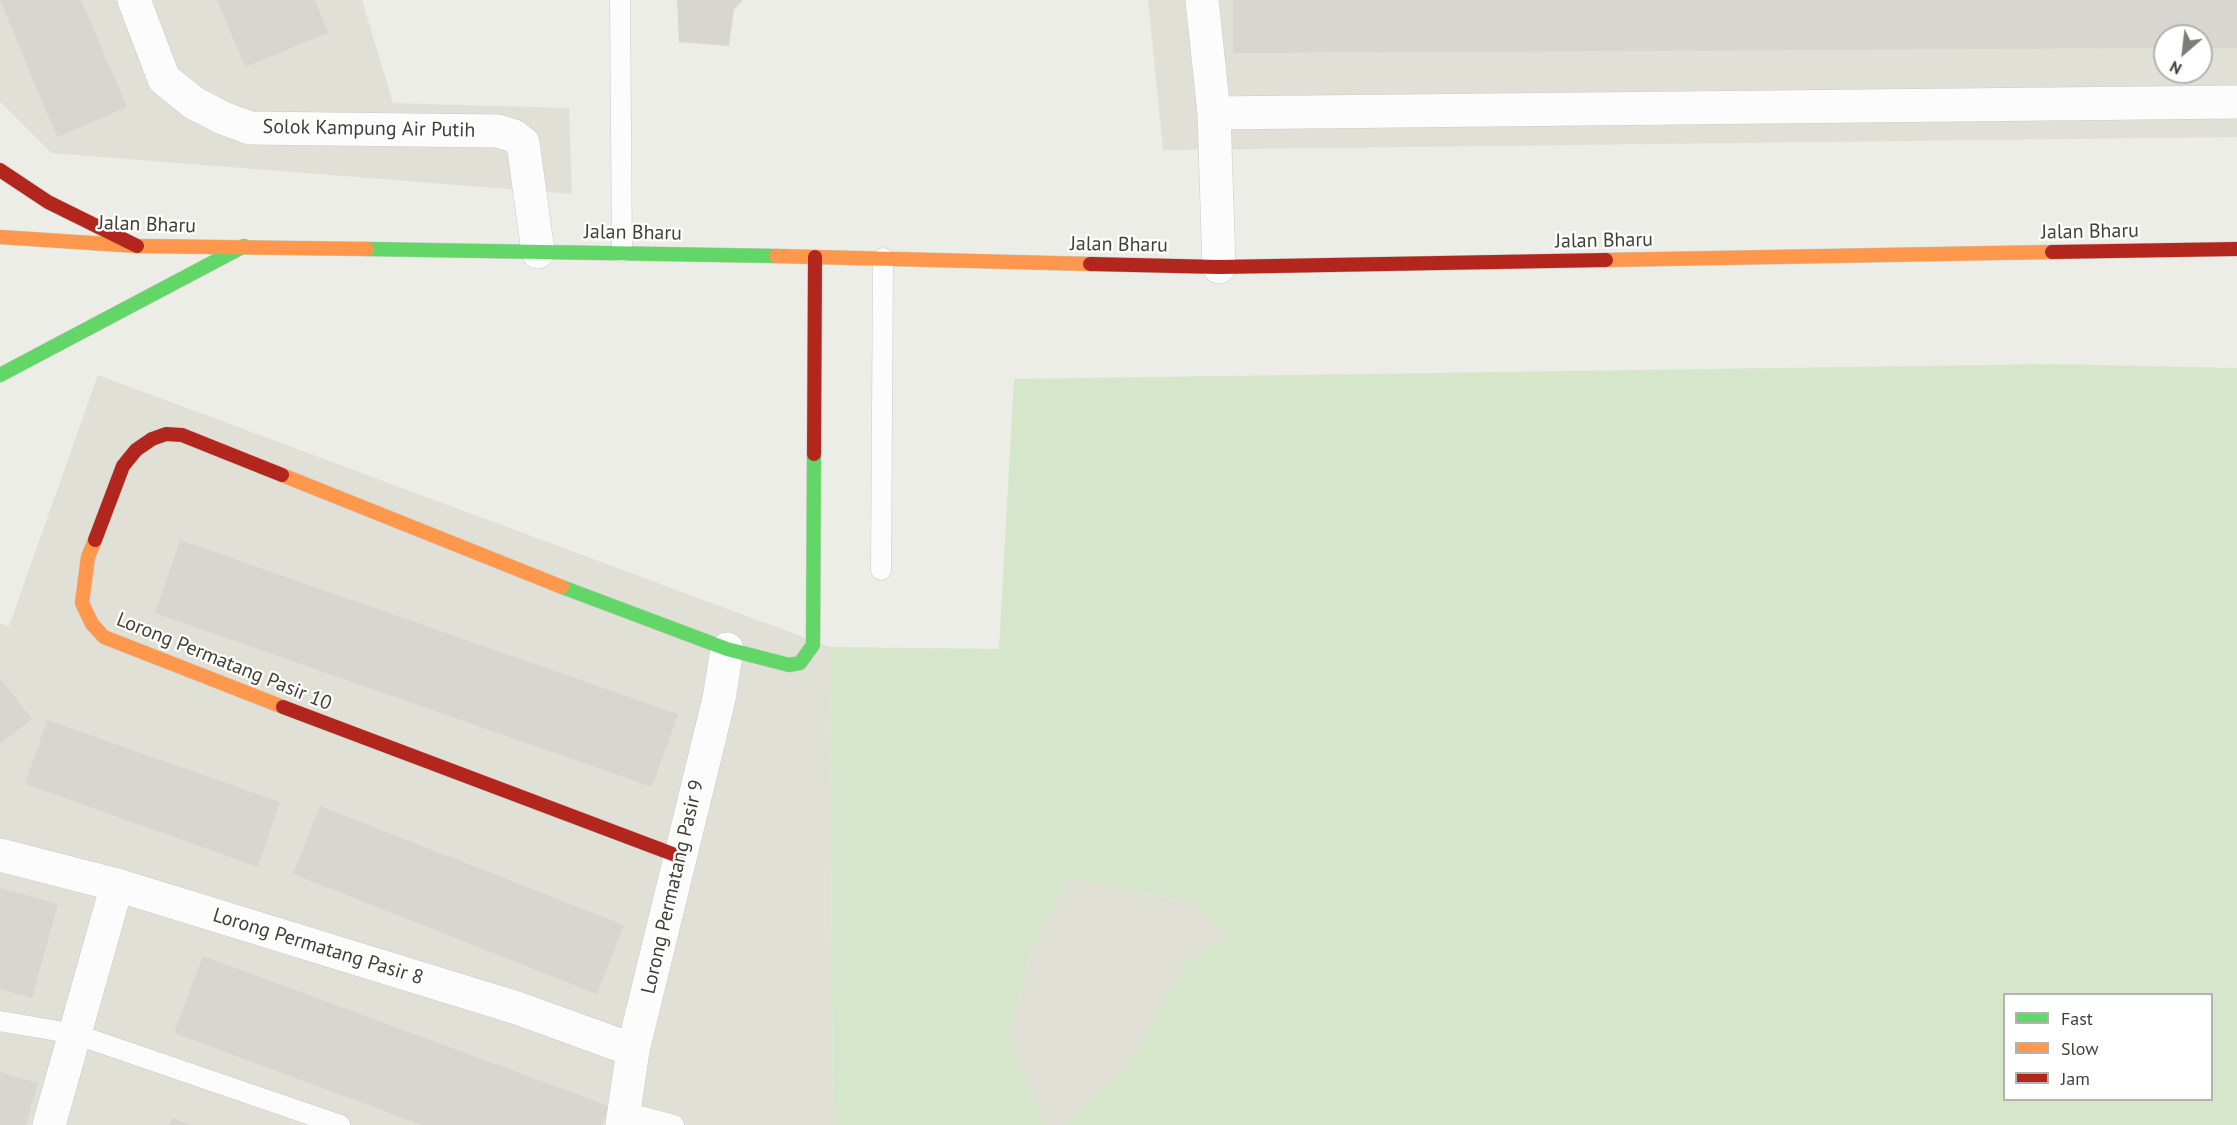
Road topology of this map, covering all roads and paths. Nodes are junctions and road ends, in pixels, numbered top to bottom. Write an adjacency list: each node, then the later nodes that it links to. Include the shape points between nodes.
1 (134, 0): 11 (street, Solok Kampung Air Putih, via 164,79 194,103 250,128 498,131 514,136 523,143)
2 (620, 0): 12 (lane)
3 (1202, 0): 5 (street)
4 (2237, 102): 5 (street)
5 (1214, 113): 15 (street)
6 (0, 170): 8 (main road, via 48,202)
7 (0, 237): 8 (main road, Jalan Bharu)
8 (137, 246): 9 (main road, Jalan Bharu)
9 (244, 246): 11 (main road, Jalan Bharu); 16 (main road)
10 (2237, 249): 15 (main road, Jalan Bharu)
11 (538, 252): 12 (main road, Jalan Bharu)
12 (622, 252): 13 (main road, Jalan Bharu)
13 (815, 257): 14 (main road, Jalan Bharu); 18 (main road, Lorong Permatang Pasir 10, via 813,645 800,663 789,665)
14 (883, 258): 15 (main road, Jalan Bharu); 17 (lane)
15 (1219, 267)
16 (0, 375)
17 (881, 570)
18 (727, 649): 20 (street, Lorong Permatang Pasir 9, via 719,699); 20 (main road, Lorong Permatang Pasir 10, via 182,435 166,434 152,439 123,466 88,557 82,603 92,624 115,643)
19 (0, 855): 21 (street, Lorong Permatang Pasir 8)
20 (678, 856): 24 (street, Lorong Permatang Pasir 9)
21 (117, 885): 23 (street); 24 (street, Lorong Permatang Pasir 8, via 517,1008)
22 (0, 1021): 23 (lane)
23 (75, 1034): 26 (street); 27 (lane)
24 (633, 1050): 25 (street, Lorong Permatang Pasir 9)
25 (623, 1119): 28 (lane)
26 (49, 1125)
27 (340, 1125)
28 (674, 1125)

